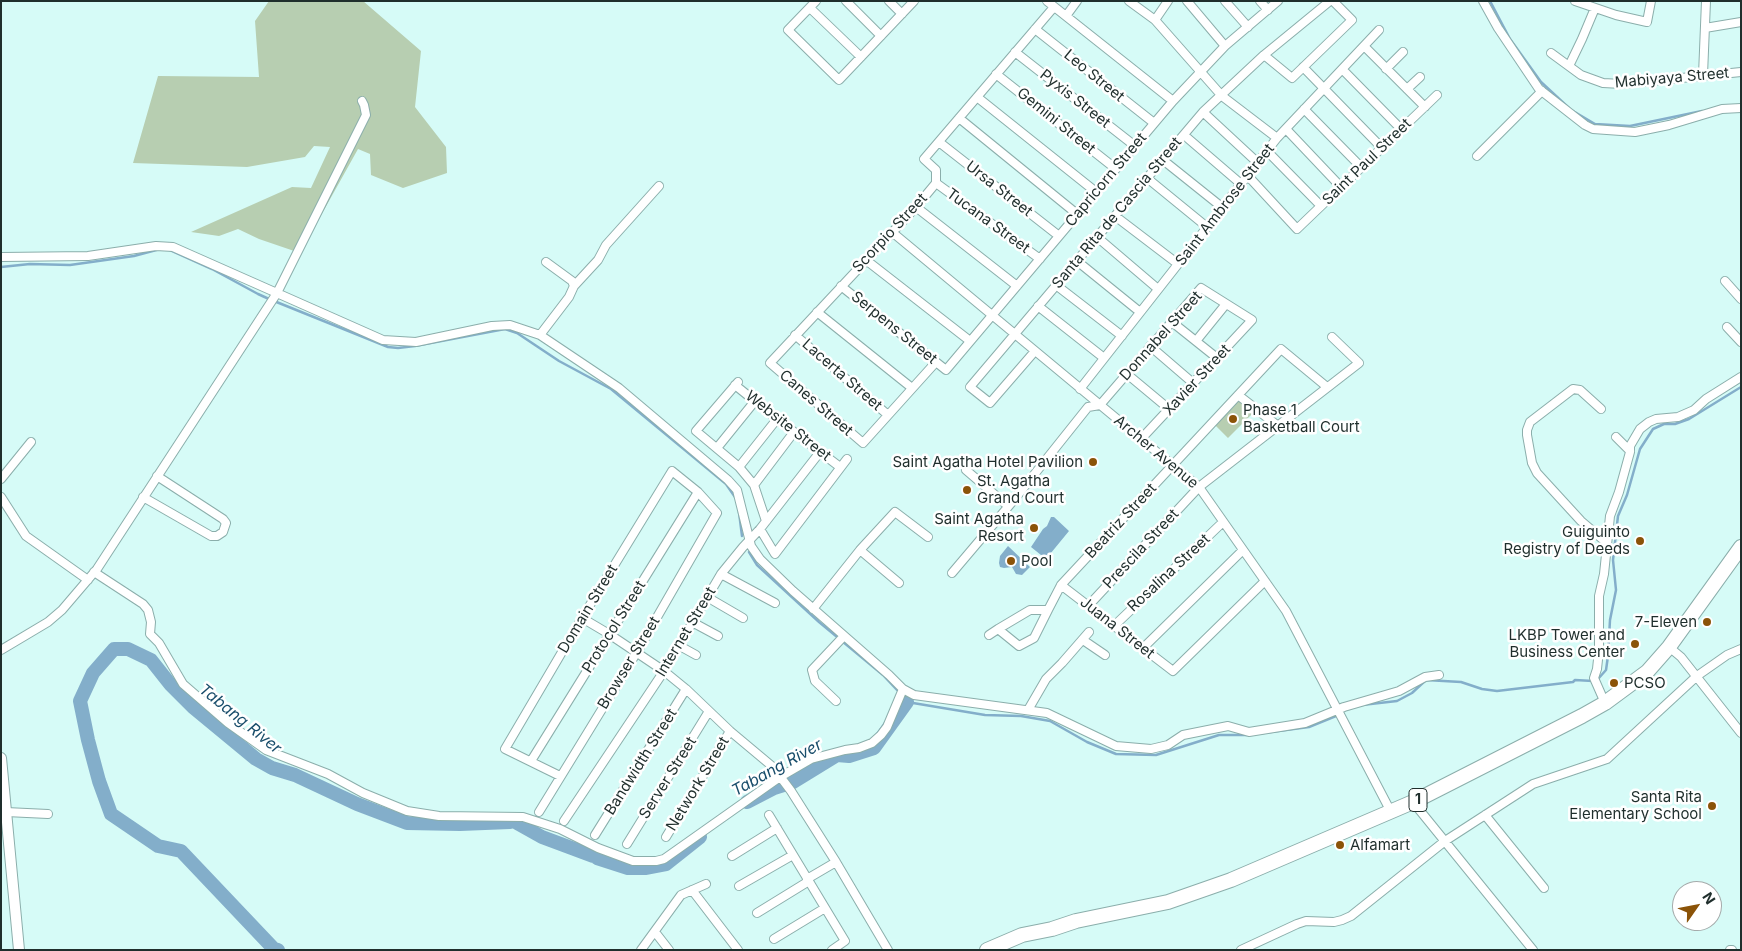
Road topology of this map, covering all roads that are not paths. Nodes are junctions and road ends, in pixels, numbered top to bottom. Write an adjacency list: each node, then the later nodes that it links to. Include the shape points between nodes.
1 (816, 1): 19 (street)
2 (846, 1): 30 (street)
3 (889, 1): 22 (street)
4 (914, 1): 22 (street)
5 (1047, 1): 18 (street)
6 (1077, 1): 23 (street)
7 (1129, 1): 24 (street)
8 (1168, 1): 24 (street)
9 (1187, 1): 31 (street)
10 (1225, 1): 26 (street)
11 (1260, 1): 21 (street)
12 (1278, 1): 21 (street, Capricorn Street)
13 (1331, 1): 36 (street, Santa Rita de Cascia Street); 39 (street, via 1352,20)
14 (1483, 1): 49 (street)
15 (1575, 1): 20 (street)
16 (1651, 1): 20 (street, via 1646,22)
17 (1706, 1): 27 (street)
18 (1054, 7): 23 (street); 28 (street, Scorpio Street)
19 (810, 8): 37 (street); 37 (street, via 788,30 839,80)
20 (1594, 8): 38 (street)
21 (1268, 10): 26 (street, Capricorn Street)
22 (902, 14): 30 (street)
23 (1066, 16): 54 (street)
24 (1155, 20): 42 (street)
25 (1741, 22): 27 (street)
26 (1248, 27): 31 (street, Capricorn Street)
27 (1705, 28): 45 (street)
28 (1035, 29): 33 (street, Scorpio Street); 60 (street, Leo Street)
29 (1379, 30): 32 (street, Saint Ambrose Street)
30 (881, 36): 37 (street)
31 (1226, 46): 42 (street, Capricorn Street)
32 (1364, 46): 40 (street, Saint Ambrose Street); 41 (street)
33 (1015, 52): 44 (street, Scorpio Street); 66 (street, Pyxis Street)
34 (1403, 52): 41 (street)
35 (1551, 53): 38 (street, Mabiyaya Street)
36 (1264, 55): 39 (street, via 1292,78); 51 (street, Santa Rita de Cascia Street)
37 (861, 57)
38 (1569, 66): 45 (street, Mabiyaya Street, via 1581,75 1603,83 1667,80)
39 (1303, 67): 47 (street)
40 (1342, 69): 47 (street, Saint Ambrose Street); 62 (street)
41 (1386, 69): 48 (street)
42 (1202, 72): 51 (street); 54 (street, Capricorn Street)
43 (1741, 72): 45 (street, Mabiyaya Street)
44 (996, 74): 52 (street, Scorpio Street); 73 (street, Gemini Street)
45 (1703, 74)
46 (1420, 77): 48 (street)
47 (1324, 88): 57 (street, Saint Ambrose Street); 67 (street)
48 (1406, 89): 55 (street)
49 (1542, 92): 56 (street, via 1593,129 1635,132 1722,109); 69 (street)
50 (1438, 95): 55 (street, Saint Paul Street)
51 (1222, 96): 58 (street, Santa Rita de Cascia Street); 64 (street)
52 (977, 97): 59 (street, Scorpio Street); 80 (street)
53 (362, 101): 102 (street, via 366,115)
54 (1173, 101): 60 (street, Capricorn Street)
55 (1425, 107): 62 (street, Saint Paul Street)
56 (1741, 108)
57 (1304, 109): 61 (street, Saint Ambrose Street); 72 (street)
58 (1203, 112): 63 (street, Santa Rita de Cascia Street); 71 (street)
59 (959, 118): 65 (street, Scorpio Street); 84 (street)
60 (1154, 123): 66 (street, Capricorn Street)
61 (1286, 129): 64 (street, Saint Ambrose Street); 79 (street)
62 (1401, 129): 67 (street, Saint Paul Street)
63 (1184, 135): 70 (street, Santa Rita de Cascia Street); 77 (street)
64 (1277, 138): 68 (street, Saint Ambrose Street)
65 (939, 142): 76 (street, Scorpio Street, via 924,159 936,170); 88 (street, Ursa Street)
66 (1135, 146): 73 (street, Capricorn Street)
67 (1382, 148): 72 (street, Saint Paul Street)
68 (1267, 151): 71 (street, Saint Ambrose Street); 81 (street)
69 (1477, 156)
70 (1163, 160): 75 (street, Santa Rita de Cascia Street); 83 (street)
71 (1258, 163): 74 (street, Saint Ambrose Street)
72 (1361, 168): 79 (street, Saint Paul Street)
73 (1116, 169): 80 (street, Capricorn Street)
74 (1248, 176): 77 (street, Saint Ambrose Street); 81 (street, Saint Paul Street, via 1297,229)
75 (1147, 178): 85 (street, Santa Rita de Cascia Street); 86 (street)
76 (936, 183): 82 (street, Scorpio Street); 91 (street, Tucana Street)
77 (1241, 184): 83 (street, Saint Ambrose Street)
78 (659, 186): 98 (street)
79 (1341, 187): 81 (street, Saint Paul Street)
80 (1096, 192): 84 (street, Capricorn Street)
81 (1321, 206)
82 (916, 207): 87 (street, Scorpio Street); 100 (street)
83 (1223, 208): 86 (street, Saint Ambrose Street)
84 (1077, 214): 88 (street, Capricorn Street)
85 (1115, 216): 89 (street, Santa Rita de Cascia Street); 95 (street)
86 (1207, 227): 95 (street, Saint Ambrose Street)
87 (892, 232): 92 (street, Scorpio Street); 108 (street, Archer Avenue)
88 (1059, 236): 91 (street, Capricorn Street)
89 (1096, 237): 93 (street, Santa Rita de Cascia Street); 101 (street)
90 (1, 256): 102 (street, via 88,256 156,246 173,247)
91 (1040, 258): 100 (street, Capricorn Street)
92 (866, 260): 99 (street, Scorpio Street); 117 (street)
93 (1077, 261): 97 (street, Santa Rita de Cascia Street); 107 (street)
94 (546, 262): 98 (street)
95 (1178, 264): 101 (street, Saint Ambrose Street)
96 (1724, 281): 103 (street)
97 (1056, 285): 105 (street, Santa Rita de Cascia Street); 115 (street)
98 (574, 286): 113 (street)
99 (841, 286): 106 (street, Scorpio Street); 124 (street, Serpens Street)
100 (1017, 286): 108 (street, Capricorn Street)
101 (1158, 289): 107 (street, Saint Ambrose Street)
102 (277, 293): 113 (street, via 383,340 416,342 510,325); 153 (street)
103 (1741, 299)
104 (1226, 304): 109 (street, Donnabel Street); 110 (street, Donnabel Street, via 1202,288); 118 (street)
105 (1038, 306): 112 (street, Santa Rita de Cascia Street); 122 (street)
106 (817, 312): 114 (street, Scorpio Street); 131 (street)
107 (1140, 312): 115 (street, Saint Ambrose Street)
108 (992, 315): 112 (street, Archer Avenue); 117 (street, Capricorn Street)
109 (1252, 320): 123 (street, Xavier Street)
110 (1172, 322): 118 (street); 120 (street, Donnabel Street)
111 (1727, 327): 119 (street)
112 (1015, 334): 121 (street, Archer Avenue); 121 (street, Santa Rita de Cascia Street, via 970,387 990,403)
113 (540, 335): 165 (street, via 619,388 728,480 737,490)
114 (795, 335): 125 (street, Scorpio Street); 138 (street, Lacerta Street)
115 (1122, 336): 122 (street, Saint Ambrose Street)
116 (1332, 337): 130 (street, Prescila Street, via 1359,363)
117 (970, 341): 126 (street, Capricorn Street)
118 (1196, 341): 123 (street)
119 (1741, 342)
120 (1150, 346): 127 (street, Donnabel Street); 129 (street)
121 (1035, 350): 132 (street, Archer Avenue)
122 (1104, 358): 132 (street, Saint Ambrose Street)
123 (1217, 358): 129 (street, Xavier Street)
124 (936, 362): 126 (street, Serpens Street); 131 (street)
125 (770, 363): 138 (street, Canes Street, via 863,443)
126 (946, 370)
127 (1127, 374): 135 (street, Donnabel Street); 136 (street)
128 (1741, 377): 146 (street, via 1694,410 1678,417 1649,422 1640,429)
129 (1193, 383): 136 (street, Xavier Street)
130 (1328, 387): 133 (street, Beatriz Street, via 1281,349); 140 (street, Prescila Street)
131 (912, 388): 138 (street)
132 (1080, 389): 135 (street, Archer Avenue)
133 (1238, 395): 140 (street); 149 (street, Beatriz Street)
134 (755, 401): 139 (street, Website Street); 145 (street); 145 (street, Website Street, via 736,384 696,430)
135 (1100, 405): 143 (street, Archer Avenue); 160 (street, Donnabel Street, via 1088,407)
136 (1169, 409): 143 (street, Xavier Street)
137 (1601, 410): 166 (street, via 1580,390 1573,388 1530,422 1526,435 1537,473)
138 (888, 415)
139 (777, 419): 141 (street, Website Street); 150 (street)
140 (1278, 426): 156 (street, Prescila Street)
141 (794, 432): 147 (street, Website Street); 155 (street)
142 (1616, 437): 146 (street)
143 (1141, 439): 149 (street, Archer Avenue)
144 (31, 442): 154 (street)
145 (717, 448): 150 (street)
146 (1630, 451): 166 (street, via 1610,516)
147 (820, 452): 151 (street, Website Street); 161 (street, Internet Street)
148 (847, 459): 151 (street)
149 (1173, 465): 156 (street, Archer Avenue); 176 (street, Beatriz Street)
150 (739, 467): 155 (street)
151 (840, 467): 163 (street, via 775,554)
152 (966, 470): 160 (street)
153 (157, 476): 159 (street); 159 (street, via 222,518 226,523 223,532 211,536)
154 (1, 479)
155 (754, 485): 161 (street)
156 (1199, 487): 162 (street, Archer Avenue); 179 (street, Prescila Street)
157 (698, 492): 182 (street, Domain Street, via 672,471); 188 (street, Protocol Street); 198 (street, Browser Street, via 717,513)
158 (1, 496): 173 (street, via 26,536)
159 (143, 497): 170 (street)
160 (1008, 506): 171 (street, Donnabel Street)
161 (766, 521): 163 (street, Internet Street)
162 (1224, 522): 169 (street, Archer Avenue); 185 (street, Rosalina Street)
163 (760, 529): 165 (street, Internet Street)
164 (928, 537): 168 (street, via 895,512)
165 (750, 539): 172 (street, Internet Street); 180 (street, via 751,546 767,567)
166 (1606, 543): 207 (street, via 1599,596 1599,650 1595,681)
167 (1741, 547): 195 (highway, 1)
168 (860, 550): 175 (street); 180 (street)
169 (1243, 550): 174 (street, Archer Avenue); 194 (street)
170 (94, 572): 173 (street); 216 (street, via 143,604 151,622 150,634 159,643 183,684 228,723 266,750 407,810 439,816 523,817 560,829 633,861 656,861 664,859)
171 (952, 573)
172 (722, 574): 177 (street, Internet Street); 178 (street)
173 (88, 580): 197 (street, via 48,622)
174 (1265, 581): 194 (street, Juana Street, via 1173,671); 209 (street, Archer Avenue, via 1286,611)
175 (899, 583)
176 (1061, 585): 179 (street, Juana Street); 181 (street, Beatriz Street)
177 (707, 597): 183 (street); 184 (street, Internet Street)
178 (775, 604)
179 (1089, 605): 185 (street, Juana Street)
180 (813, 609): 191 (street)
181 (1048, 610): 186 (street, via 1030,610); 186 (street, Beatriz Street, via 1034,638 1019,646)
182 (582, 618): 188 (street); 214 (street, Domain Street, via 505,749)
183 (743, 618)
184 (692, 622): 190 (street); 193 (street, Internet Street)
185 (1115, 625): 194 (street, Juana Street)
186 (998, 629): 189 (street)
187 (1089, 632): 192 (street)
188 (609, 634): 198 (street); 214 (street, Protocol Street)
189 (989, 635)
190 (718, 636)
191 (842, 639): 205 (street, via 889,674); 206 (street, via 812,670 815,680)
192 (1083, 640): 200 (street); 208 (street, via 1046,679)
193 (678, 645): 199 (street); 201 (street, Internet Street)
194 (1143, 648)
195 (1669, 648): 203 (street); 207 (highway, 1, via 1638,680)
196 (1741, 649): 203 (street)
197 (1, 650)
198 (637, 652): 201 (street); 215 (street, Browser Street)
199 (696, 655)
200 (1104, 655)
201 (664, 670): 204 (street); 224 (street, Internet Street)
202 (1440, 675): 209 (street, via 1425,677 1399,691)
203 (1697, 676): 212 (street); 223 (street, via 1606,759 1533,784)
204 (686, 689): 210 (street); 226 (street, Bandwidth Street)
205 (903, 689): 208 (street, via 914,695); 216 (street, via 882,736 859,748 811,759)
206 (836, 701)
207 (1605, 703): 217 (highway, 1)
208 (1028, 710): 209 (street, via 1047,713 1116,746 1144,749 1168,745 1183,735 1228,726 1249,732 1306,723)
209 (1337, 710): 220 (street, Archer Avenue)
210 (709, 711): 211 (street); 229 (street, Server Street)
211 (730, 731): 216 (street); 227 (street, Network Street)
212 (1741, 733)
213 (1, 758): 218 (street)
214 (531, 761): 215 (street)
215 (560, 776): 219 (street, Browser Street)
216 (782, 778): 232 (street)
217 (1413, 802): 220 (highway, 1); 228 (street)
218 (6, 812): 221 (street); 242 (street)
219 (540, 812)
220 (1391, 812): 248 (highway, 1, via 1192,894 1022,935)
221 (48, 814)
222 (769, 815): 225 (street)
223 (1485, 815): 228 (street); 236 (street)
224 (564, 821)
225 (777, 828): 230 (street); 231 (street)
226 (595, 835)
227 (666, 838)
228 (1445, 841): 249 (street, via 1347,918 1334,922 1306,921); 250 (street)
229 (627, 844)
230 (793, 855): 233 (street); 235 (street)
231 (732, 856)
232 (836, 862): 233 (street); 247 (street)
233 (808, 880): 238 (street); 239 (street)
234 (706, 884): 237 (street)
235 (739, 886)
236 (1544, 888)
237 (692, 890): 240 (street, via 681,895); 245 (street)
238 (825, 908): 241 (street); 246 (street, via 845,941)
239 (757, 913)
240 (655, 932): 243 (street); 244 (street)
241 (774, 939)
242 (19, 950)
243 (641, 950)
244 (669, 950)
245 (738, 950)
246 (832, 950)
247 (888, 950)
248 (987, 950)
249 (1241, 950)
250 (1533, 950)

